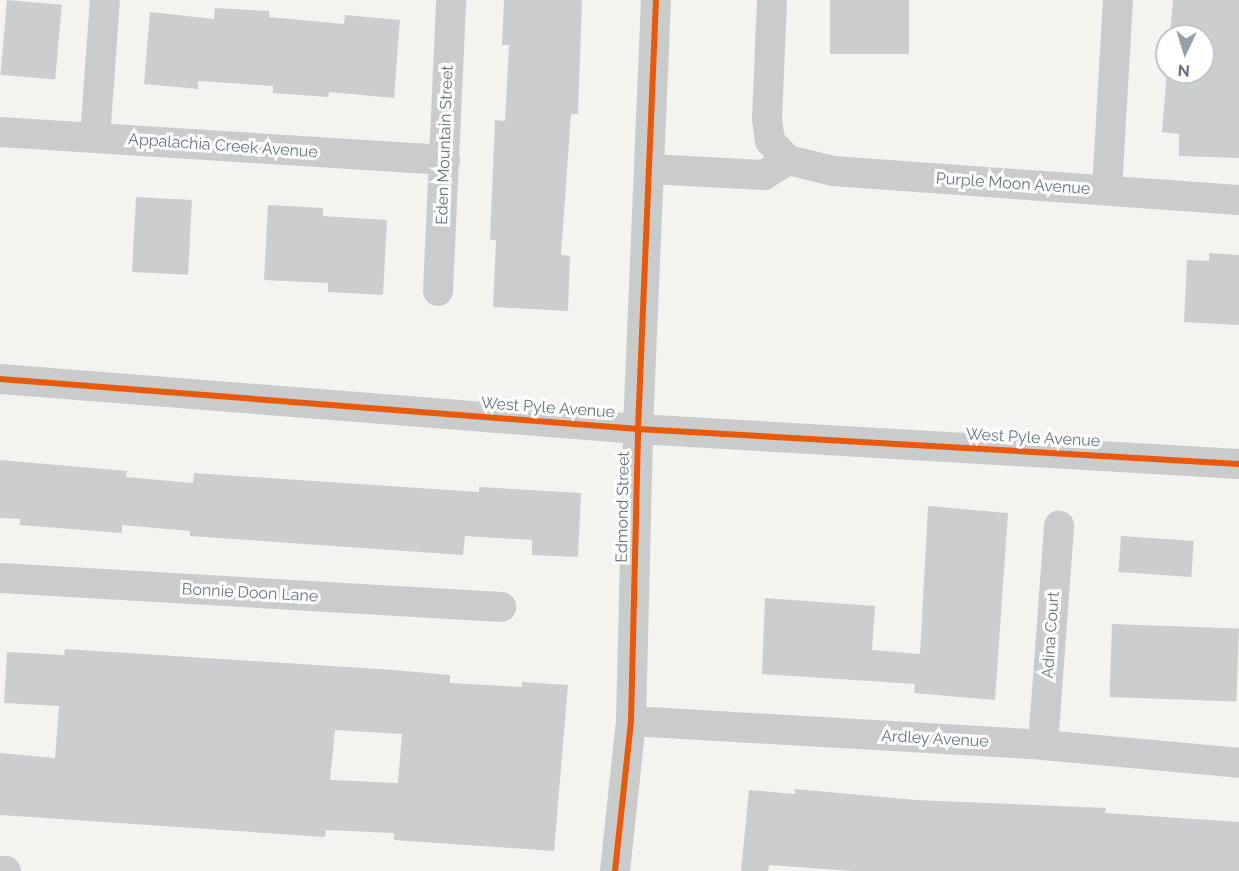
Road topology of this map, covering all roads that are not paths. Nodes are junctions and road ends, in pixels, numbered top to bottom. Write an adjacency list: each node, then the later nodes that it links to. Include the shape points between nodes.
1 (105, 0): 7 (street)
2 (451, 0): 8 (street, Eden Mountain Street)
3 (656, 0): 10 (street, Edmond Street)
4 (772, 0): 9 (street, via 767,118 770,141)
5 (1118, 0): 11 (street)
6 (0, 132): 7 (street, Appalachia Creek Avenue)
7 (95, 138): 8 (street, Appalachia Creek Avenue)
8 (445, 160): 13 (street, Eden Mountain Street)
9 (788, 160): 10 (street, via 764,175); 11 (street, Purple Moon Avenue, via 833,171)
10 (649, 169): 15 (street, Edmond Street)
11 (1107, 190): 12 (street, Purple Moon Avenue)
12 (1239, 200)
13 (438, 291)
14 (0, 380): 15 (street, West Pyle Avenue)
15 (638, 429): 16 (street, West Pyle Avenue); 20 (street, Edmond Street)
16 (1239, 464)
17 (1059, 526): 21 (street, Adina Court)
18 (0, 578): 19 (street, Bonnie Doon Lane)
19 (501, 607)
20 (631, 721): 21 (street, Ardley Avenue); 25 (street, Edmond Street)
21 (1043, 745): 22 (street, Ardley Avenue)
22 (1239, 763)
23 (0, 871): 24 (street)
24 (6, 871)
25 (615, 871)

